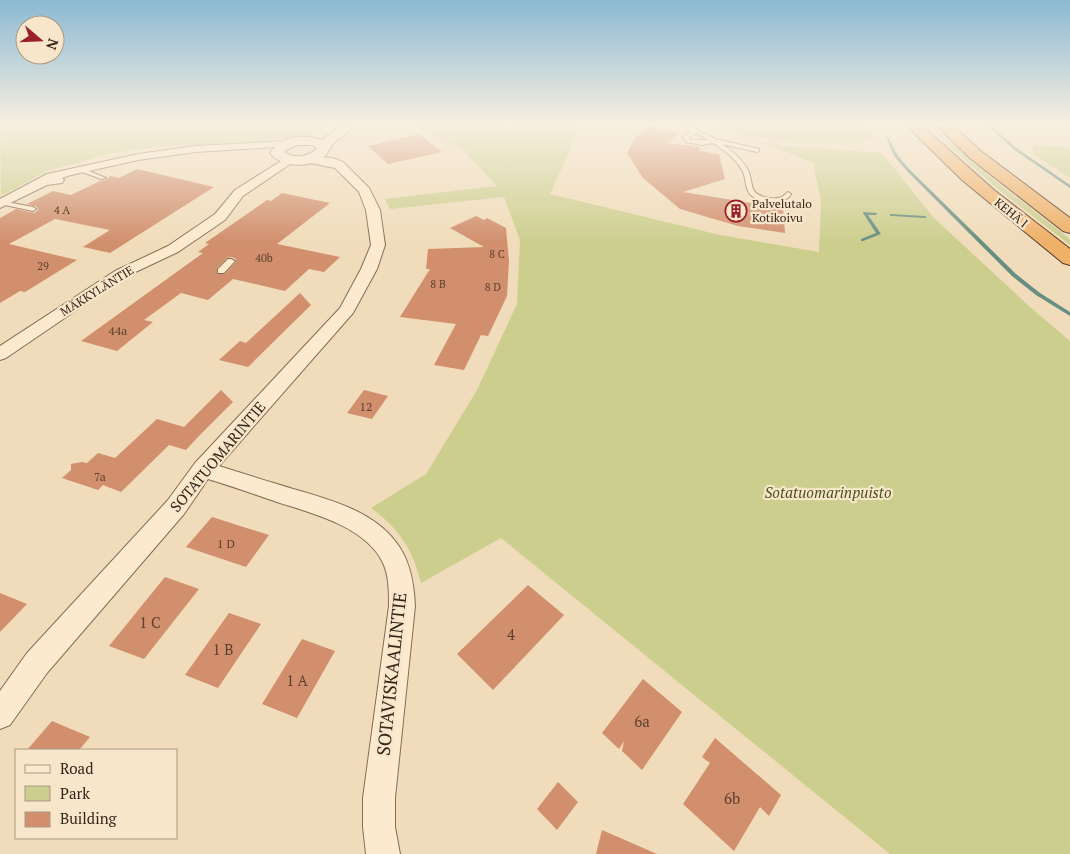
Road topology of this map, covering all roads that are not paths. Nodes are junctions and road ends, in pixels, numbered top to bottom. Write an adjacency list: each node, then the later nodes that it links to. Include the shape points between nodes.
1 (113, 163): 7 (street)
2 (275, 163): 16 (street, MÄKKYLÄNTIE, via 238,193 224,214 180,245 120,274)
3 (337, 163): 17 (street, SOTATUOMARINTIE, via 365,191 373,210 378,245 369,269 347,310)
4 (739, 163): 9 (lane, via 749,177 752,193 779,200)
5 (951, 163): 13 (highway, KEHÄ I)
6 (986, 163): 12 (highway, KEHÄ I)
7 (82, 170): 8 (lane); 10 (street, via 44,182)
8 (103, 178)
9 (788, 194)
10 (1, 203): 11 (lane)
11 (33, 209)
12 (1070, 227)
13 (1070, 258)
14 (231, 261): 15 (lane)
15 (221, 271)
16 (0, 354)
17 (204, 469): 18 (street, SOTATUOMARINTIE, via 176,507 37,664); 19 (street, SOTAVISKAALINTIE, via 312,504 358,524 387,549 398,570 402,606 379,798)
18 (0, 715)
19 (383, 854)

